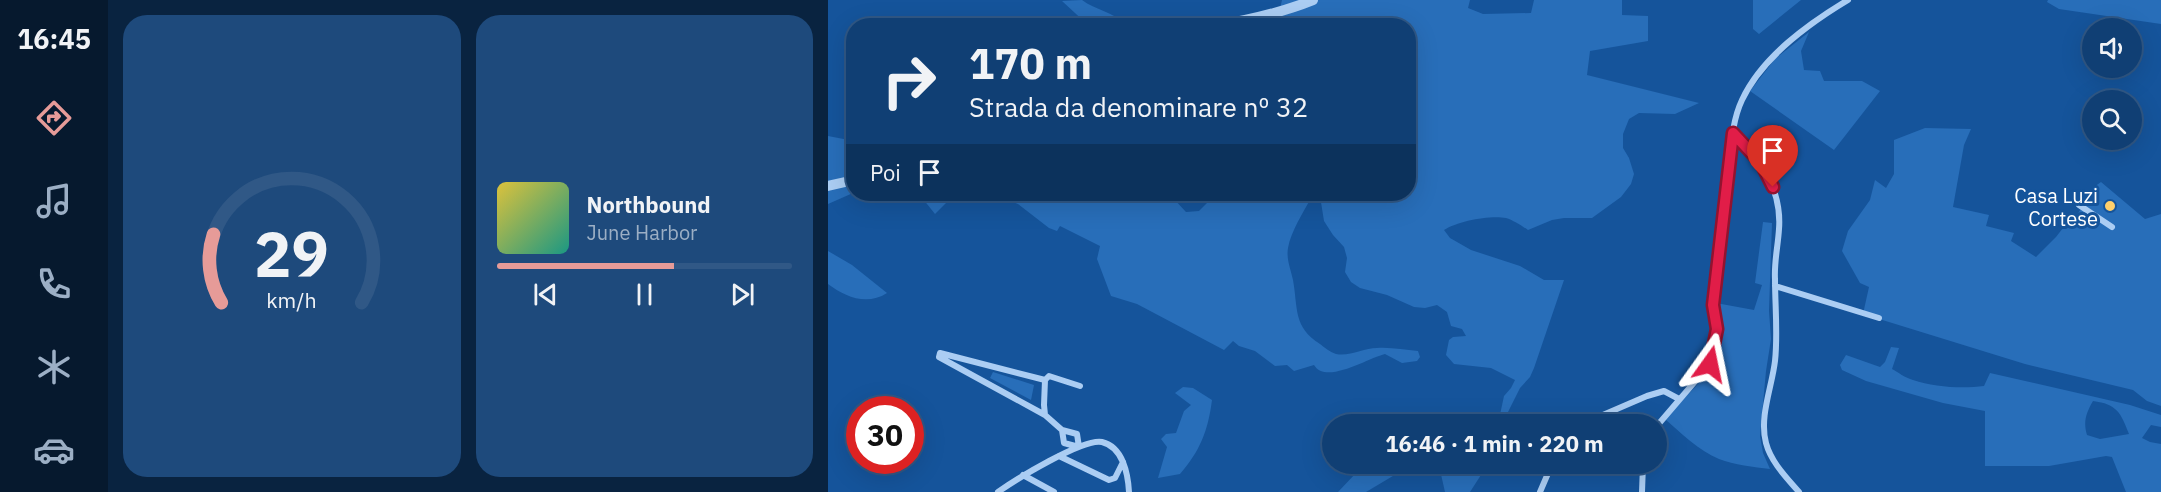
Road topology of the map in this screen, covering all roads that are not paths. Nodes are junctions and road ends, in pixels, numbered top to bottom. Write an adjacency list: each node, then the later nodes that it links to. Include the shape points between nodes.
1 (1313, 0): 3 (street)
2 (1848, 0): 4 (street, via 1802,32 1764,68 1742,100)
3 (1260, 18)
4 (1733, 133): 9 (street, via 1761,163 1775,196 1779,228); 13 (street, via 1713,305 1717,329 1714,348 1710,364)
5 (846, 182): 6 (street)
6 (828, 186)
7 (2079, 205): 8 (street)
8 (2112, 226)
9 (1774, 286): 10 (street); 29 (street, via 1777,338 1765,440 1769,453)
10 (1879, 318)
11 (1045, 380): 12 (street, via 1049,376); 16 (street); 16 (street, via 940,353 939,357)
12 (1080, 386)
13 (1679, 399): 14 (street, via 1664,391); 15 (street)
14 (1605, 414)
15 (1667, 414)
16 (1045, 415): 17 (street)
17 (1062, 430): 18 (street, via 1077,434); 18 (street, via 1064,443)
18 (1079, 447): 19 (street); 20 (street, via 1103,442)
19 (1059, 456): 20 (street, via 1109,480 1115,478); 23 (street)
20 (1123, 462): 26 (street)
21 (1548, 474): 27 (street)
22 (1643, 474): 28 (street)
23 (1023, 475): 24 (street); 25 (street)
24 (998, 492)
25 (1054, 492)
26 (1129, 492)
27 (1540, 492)
28 (1642, 492)
29 (1799, 492)

